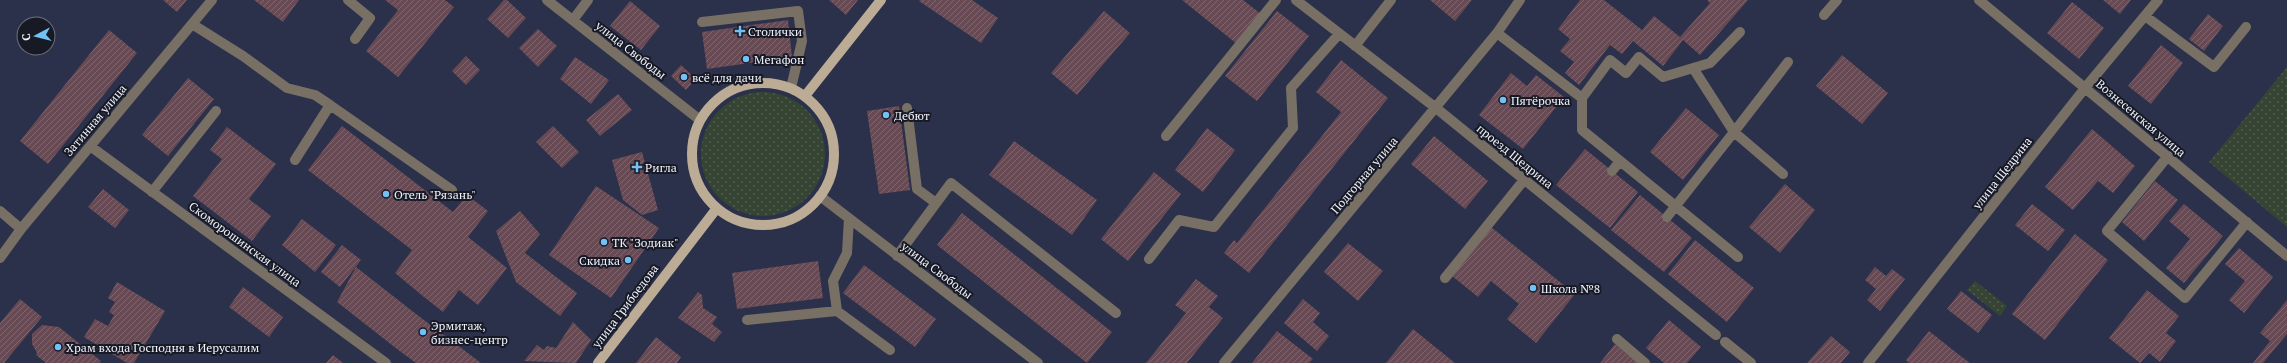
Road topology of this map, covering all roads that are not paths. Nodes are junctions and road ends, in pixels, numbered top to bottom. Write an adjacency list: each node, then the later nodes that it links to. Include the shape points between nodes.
1 (212, 0): 17 (street, Затинная улица)
2 (348, 0): 22 (street, via 370,18)
3 (547, 0): 15 (street, улица Свободы)
4 (588, 0): 15 (street)
5 (881, 0): 28 (main road)
6 (1276, 0): 36 (street)
7 (1296, 0): 21 (street, проезд Щедрина)
8 (1391, 0): 23 (street)
9 (1520, 0): 20 (street, Подгорная улица)
10 (1837, 0): 13 (street)
11 (1979, 0): 27 (street, Вознесенская улица)
12 (2158, 0): 14 (street, улица Щедрина)
13 (1824, 15)
14 (2145, 16): 18 (street, via 2214,67); 27 (street, улица Щедрина)
15 (573, 20): 34 (street, улица Свободы)
16 (702, 22): 26 (street, via 798,11 802,41)
17 (192, 24): 30 (street, via 287,88 315,95); 37 (street, Затинная улица)
18 (2246, 27)
19 (1740, 32): 25 (street, via 1710,63)
20 (1497, 33): 29 (street); 32 (street, Подгорная улица)
21 (1339, 34): 23 (street, проезд Щедрина); 59 (street, via 1291,88 1293,128 1214,227 1179,220)
22 (354, 39)
23 (1355, 46): 32 (street, проезд Щедрина)
24 (1788, 62): 35 (street)
25 (1693, 68): 29 (street, via 1663,77 1639,58 1626,73 1610,60); 35 (street)
26 (790, 88): 28 (main road); 34 (main road, via 767,82 735,88 715,100)
27 (2085, 88): 38 (street, Вознесенская улица); 74 (street, улица Щедрина)
28 (805, 96): 46 (main road, via 818,108 831,132 834,154 830,177)
29 (1582, 98): 40 (street, via 1582,130)
30 (330, 105): 39 (street); 44 (street)
31 (907, 108): 47 (street, via 917,189)
32 (1436, 108): 43 (street, проезд Щедрина); 71 (street, Подгорная улица)
33 (216, 111): 45 (street)
34 (700, 120): 49 (main road, via 692,144 693,168 699,186)
35 (1734, 132): 42 (street); 48 (street)
36 (1166, 136)
37 (90, 146): 45 (street, Скоморошинская улица); 54 (street, Затинная улица)
38 (2168, 156): 53 (street, Вознесенская улица); 53 (street, via 2107,231 2185,298)
39 (295, 160)
40 (1620, 161): 41 (street); 48 (street)
41 (1612, 171)
42 (1783, 174)
43 (1524, 180): 60 (street); 64 (street, проезд Щедрина)
44 (452, 190)
45 (152, 192): 68 (street, Скоморошинская улица)
46 (820, 196): 49 (main road, via 799,215 778,224 736,220); 52 (street, улица Свободы)
47 (936, 203): 55 (street); 62 (street, via 951,183)
48 (1676, 206): 51 (street); 57 (street)
49 (717, 208): 69 (main road, улица Грибоедова)
50 (0, 211): 54 (street)
51 (1667, 217)
52 (849, 218): 55 (street, улица Свободы); 61 (street, via 847,253 833,281)
53 (2247, 222): 56 (street, Вознесенская улица)
54 (21, 229): 58 (street, Затинная улица)
55 (898, 256): 70 (street, улица Свободы)
56 (2287, 256)
57 (1738, 257)
58 (0, 258)
59 (1150, 259)
60 (1445, 278)
61 (837, 311): 63 (street); 67 (street)
62 (1116, 313)
63 (747, 320)
64 (1716, 335)
65 (1617, 340): 72 (street)
66 (1725, 342): 73 (street)
67 (890, 350)
68 (386, 363)
69 (598, 363)
70 (1038, 363)
71 (1224, 363)
72 (1645, 363)
73 (1751, 363)
74 (1868, 363)

